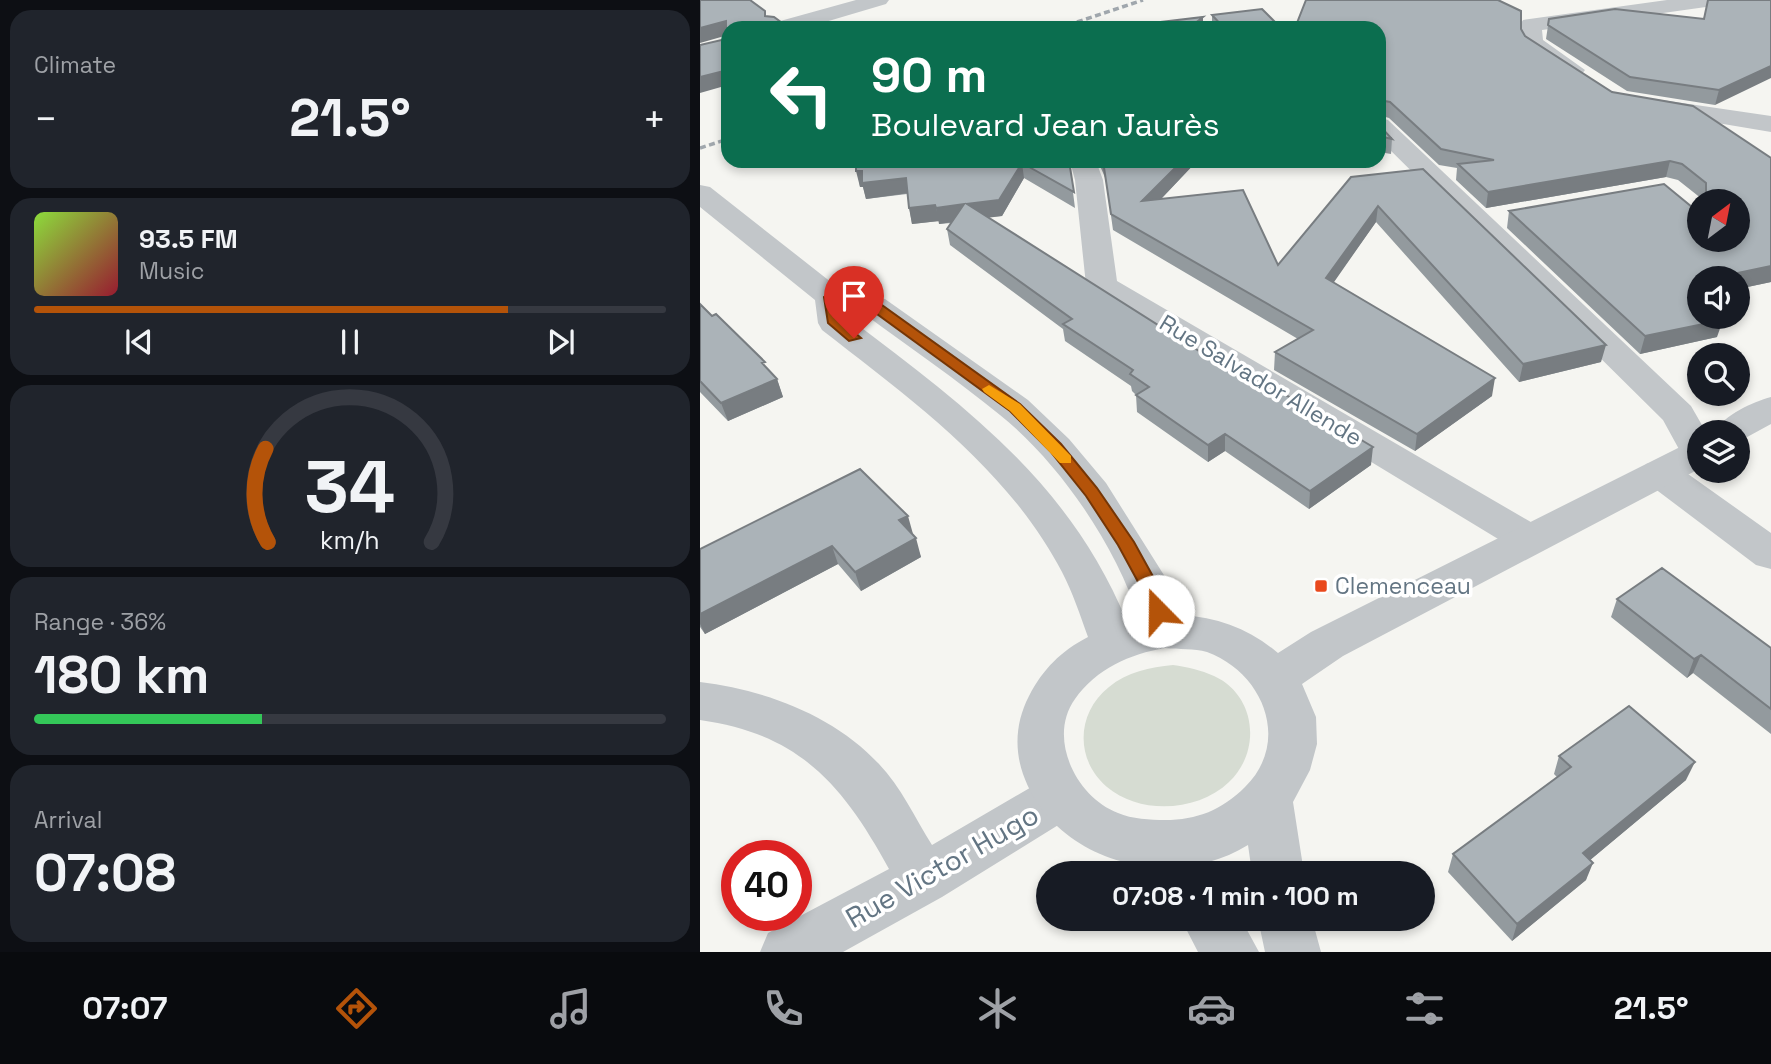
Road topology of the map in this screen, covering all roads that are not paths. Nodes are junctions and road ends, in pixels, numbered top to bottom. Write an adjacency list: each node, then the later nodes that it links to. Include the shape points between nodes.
1 (810, 0): 4 (street)
2 (879, 0): 4 (street)
3 (1713, 0): 7 (street)
4 (836, 12): 6 (street)
5 (1517, 12): 7 (street)
6 (805, 21)
7 (1541, 24): 8 (street, via 1531,25 1532,43)
8 (1597, 86)
9 (1633, 103): 10 (street)
10 (1771, 124)
11 (1386, 131): 17 (street, via 1493,219 1678,414)
12 (1085, 168): 20 (street, Rue Salvador Allende, via 1102,285)
13 (700, 193): 14 (street)
14 (831, 297): 22 (street, via 874,306 1015,408 1056,448 1125,542 1152,591); 23 (street, via 834,323 973,431 1013,472 1080,566)
15 (1771, 408): 16 (street)
16 (1750, 421)
17 (1687, 431)
18 (1687, 459): 19 (street)
19 (1660, 473): 20 (street); 21 (street)
20 (1527, 538): 24 (street, via 1327,644)
21 (1771, 554)
22 (1165, 631): 23 (street); 24 (street, via 1208,635 1247,652)
23 (1113, 643): 26 (street, via 1072,671 1046,709 1040,754)
24 (1276, 678): 27 (street, via 1291,706 1295,738 1287,771)
25 (700, 701): 30 (street, via 722,703 808,734 862,780)
26 (1058, 799): 28 (street, via 1101,831); 30 (street, Rue Victor Hugo)
27 (1268, 801): 28 (street, via 1237,825); 29 (street)
28 (1167, 859)
29 (1277, 861)
30 (923, 879): 33 (street, Rue Victor Hugo)
31 (1216, 931): 34 (street)
32 (1288, 931): 35 (street)
33 (788, 952)
34 (1231, 952)
35 (1293, 952)

